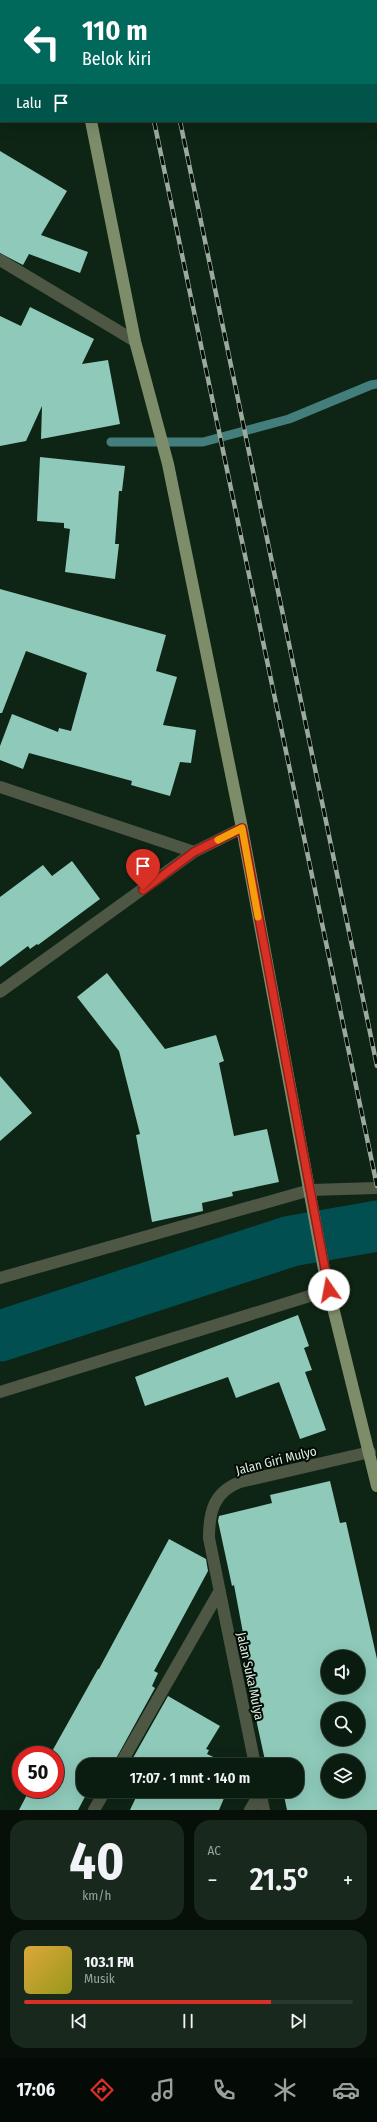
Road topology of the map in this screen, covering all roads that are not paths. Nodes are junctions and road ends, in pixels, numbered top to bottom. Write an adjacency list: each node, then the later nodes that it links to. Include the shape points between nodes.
1 (92, 122): 3 (main road)
2 (0, 260): 3 (street)
3 (135, 341): 5 (main road, via 168,464)
4 (0, 787): 6 (street)
5 (242, 828): 6 (street); 9 (main road)
6 (194, 852): 7 (street)
7 (0, 992)
8 (377, 1188): 9 (street)
9 (310, 1190): 10 (street); 11 (main road)
10 (0, 1278)
11 (329, 1290): 12 (street); 13 (main road)
12 (0, 1392)
13 (370, 1452): 14 (main road); 15 (street, Jalan Giri Mulyo, via 228,1486 218,1496 209,1527)
14 (377, 1486)
15 (220, 1592): 16 (street); 17 (street, Jalan Suka Mulya)
16 (124, 1758)
17 (254, 1758)
18 (100, 1798): 21 (street)
19 (257, 1798): 22 (street)
20 (262, 1798): 23 (street)
21 (94, 1810)
22 (250, 1810)
23 (264, 1810)

